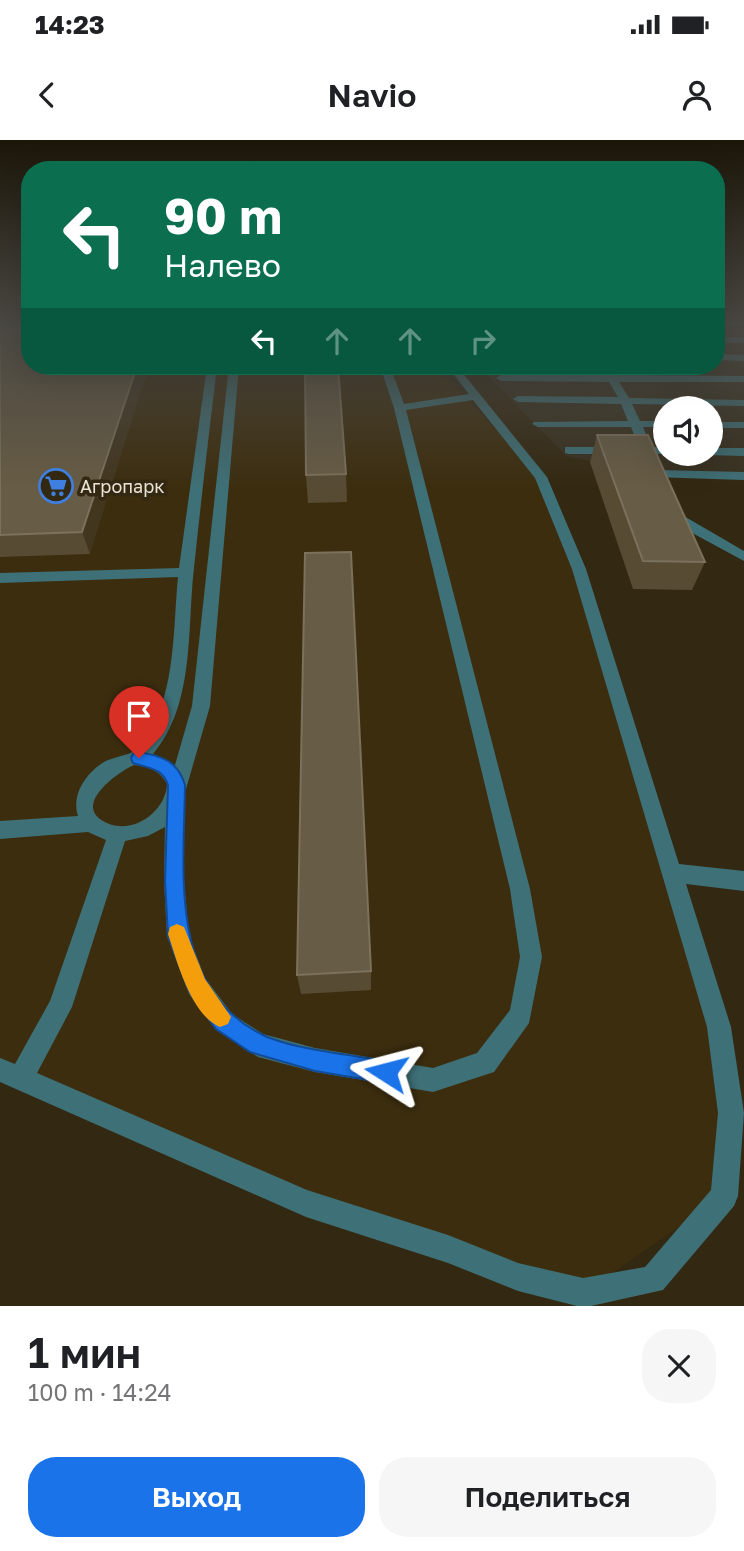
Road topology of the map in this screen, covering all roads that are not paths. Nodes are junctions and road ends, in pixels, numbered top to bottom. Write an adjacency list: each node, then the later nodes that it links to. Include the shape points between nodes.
1 (210, 379): 24 (street)
2 (233, 379): 27 (street, via 201,706)
3 (389, 379): 10 (street)
4 (463, 379): 6 (street)
5 (615, 379): 8 (street)
6 (476, 396): 10 (street); 31 (street, via 541,477 570,546)
7 (518, 399): 8 (street)
8 (626, 402): 9 (street); 12 (street)
9 (744, 403)
10 (400, 408): 27 (street, via 520,889 531,957 521,1015 485,1063 433,1080 257,1045 224,1022 197,986 178,936)
11 (538, 424): 12 (street)
12 (635, 424): 13 (street); 17 (street)
13 (653, 424)
14 (723, 425): 15 (street)
15 (744, 425)
16 (569, 450): 17 (street)
17 (647, 451): 18 (street); 22 (street)
18 (653, 451)
19 (723, 452): 20 (street)
20 (744, 452)
21 (744, 476): 22 (street)
22 (661, 486): 23 (street, via 674,518)
23 (744, 557)
24 (186, 572): 25 (street); 26 (street, via 173,697 151,748)
25 (0, 578)
26 (139, 758): 27 (street, via 168,768 176,785); 28 (street, via 118,762 93,780 84,806)
27 (175, 796): 30 (street, via 157,822)
28 (92, 823): 29 (street); 30 (street)
29 (0, 830)
30 (118, 834): 33 (street, via 60,1007)
31 (672, 873): 32 (street); 33 (street, via 719,1027 732,1113 724,1196 653,1280 583,1293 518,1277 306,1203)
32 (744, 881)
33 (11, 1074)

